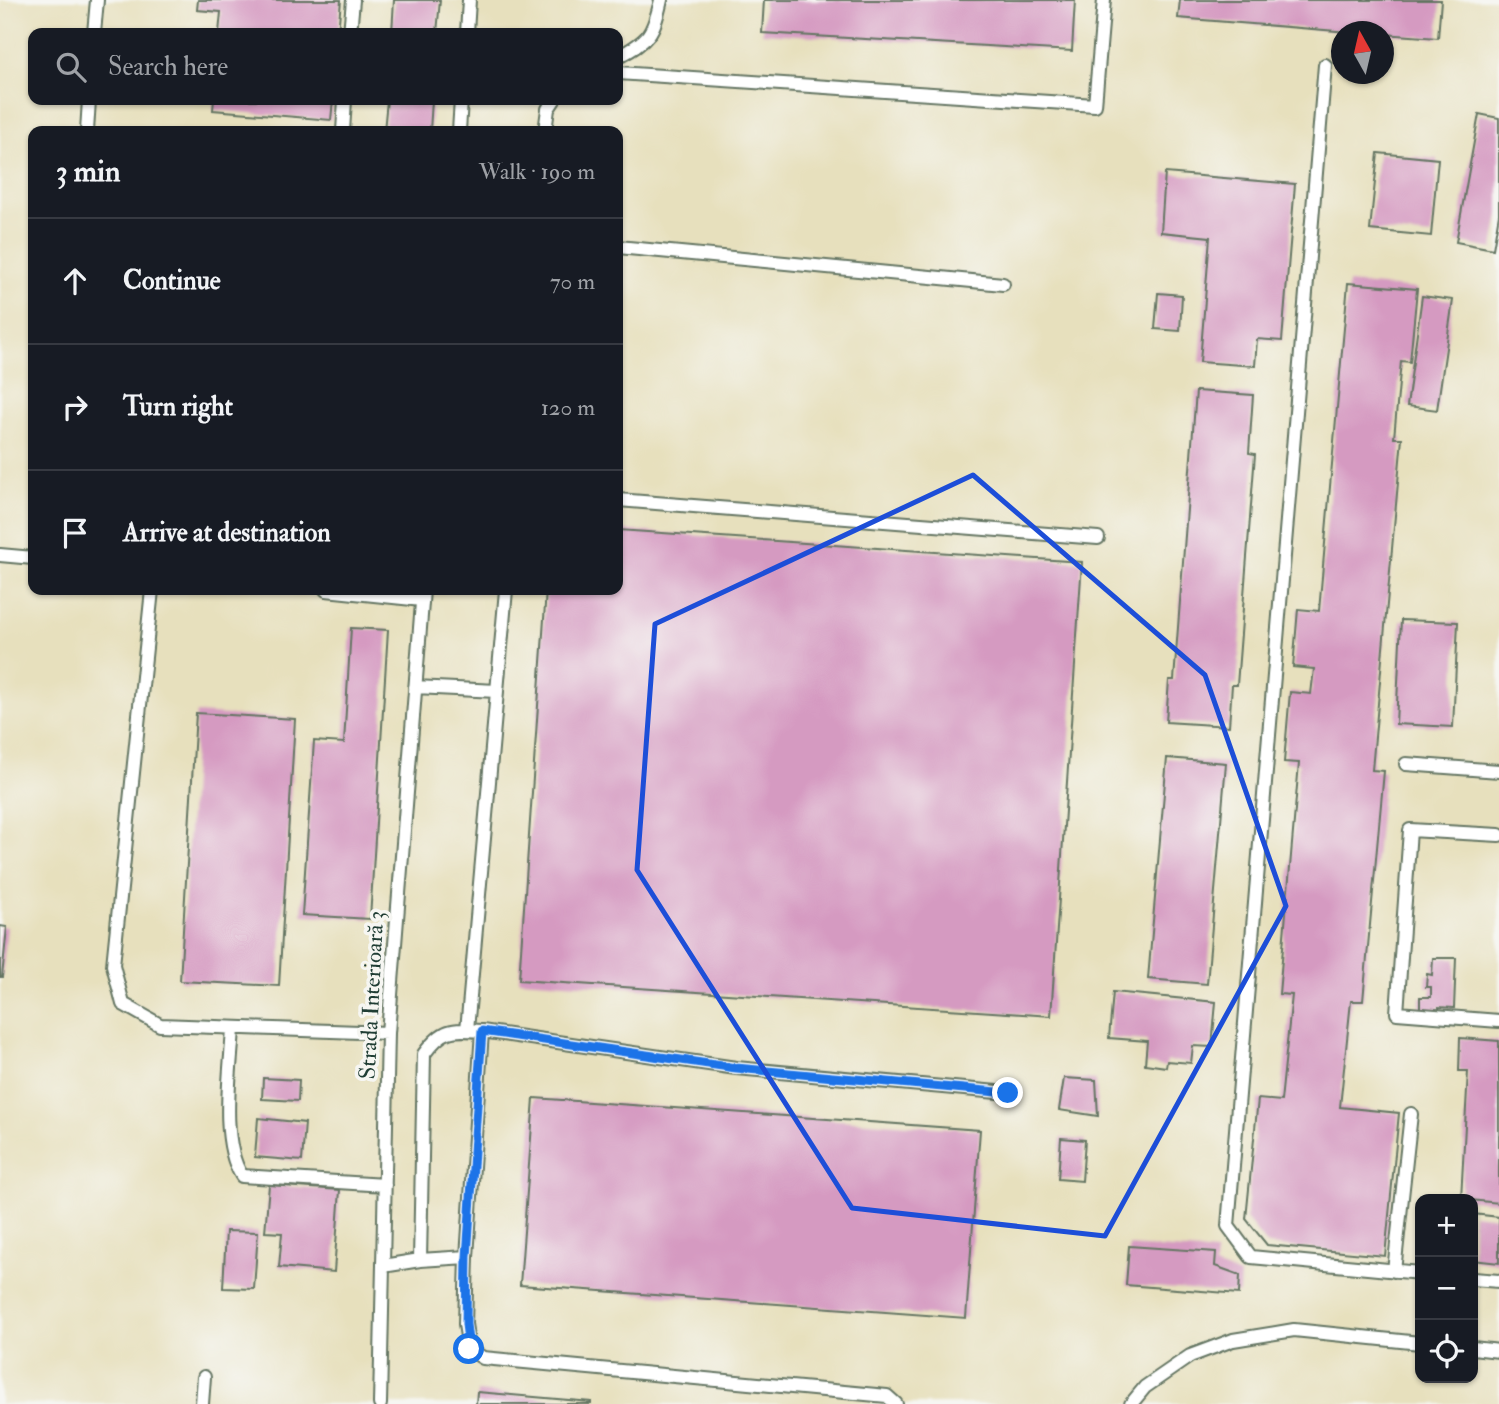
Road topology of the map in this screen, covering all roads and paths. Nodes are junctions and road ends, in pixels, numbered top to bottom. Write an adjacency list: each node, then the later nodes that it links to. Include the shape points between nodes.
1 (96, 0): 6 (lane)
2 (353, 0): 7 (lane)
3 (469, 0): 8 (lane)
4 (661, 0): 9 (lane, via 655,26 642,43)
5 (1104, 0): 11 (lane, via 1095,105)
6 (94, 28)
7 (350, 28)
8 (467, 28)
9 (623, 54)
10 (1325, 65): 45 (lane, via 1228,1226 1251,1257)
11 (623, 73)
12 (89, 105): 16 (lane)
13 (345, 105): 17 (lane)
14 (461, 105): 18 (lane)
15 (551, 105): 19 (lane)
16 (87, 126)
17 (343, 126)
18 (459, 126)
19 (546, 126)
20 (623, 247): 21 (lane)
21 (1003, 284)
22 (623, 500): 23 (lane)
23 (1098, 538)
24 (0, 555): 25 (lane)
25 (28, 558)
26 (151, 595): 35 (lane, via 113,965 123,1004 160,1025)
27 (423, 595): 29 (lane, Strada Interioară 3)
28 (506, 595): 30 (lane)
29 (415, 687): 30 (lane); 38 (lane, Strada Interioară 3)
30 (497, 691): 36 (lane)
31 (1406, 764): 32 (lane)
32 (1499, 771)
33 (1499, 835): 34 (lane, via 1410,830 1397,1013)
34 (1499, 1021)
35 (233, 1028): 38 (lane); 41 (lane, via 229,1134 242,1176)
36 (467, 1030): 37 (lane); 43 (lane, via 452,1030 436,1038 424,1054)
37 (482, 1031): 39 (lane, via 736,1068); 42 (lane)
38 (388, 1033): 41 (lane, Strada Interioară 3)
39 (1008, 1093)
40 (1410, 1114): 45 (lane)
41 (385, 1185): 44 (lane, Strada Interioară 3)
42 (467, 1257): 43 (lane); 55 (lane, via 469,1349 483,1358 887,1396)
43 (420, 1259): 44 (lane)
44 (383, 1266): 54 (lane, Strada Interioară 3)
45 (1394, 1271): 46 (lane)
46 (1415, 1273)
47 (1478, 1279): 48 (lane)
48 (1499, 1281)
49 (1415, 1342): 56 (lane, via 1294,1330 1233,1340 1190,1356 1145,1387)
50 (1478, 1348): 51 (lane)
51 (1499, 1350)
52 (204, 1377): 53 (lane)
53 (202, 1404)
54 (380, 1404)
55 (896, 1404)
56 (1131, 1404)

